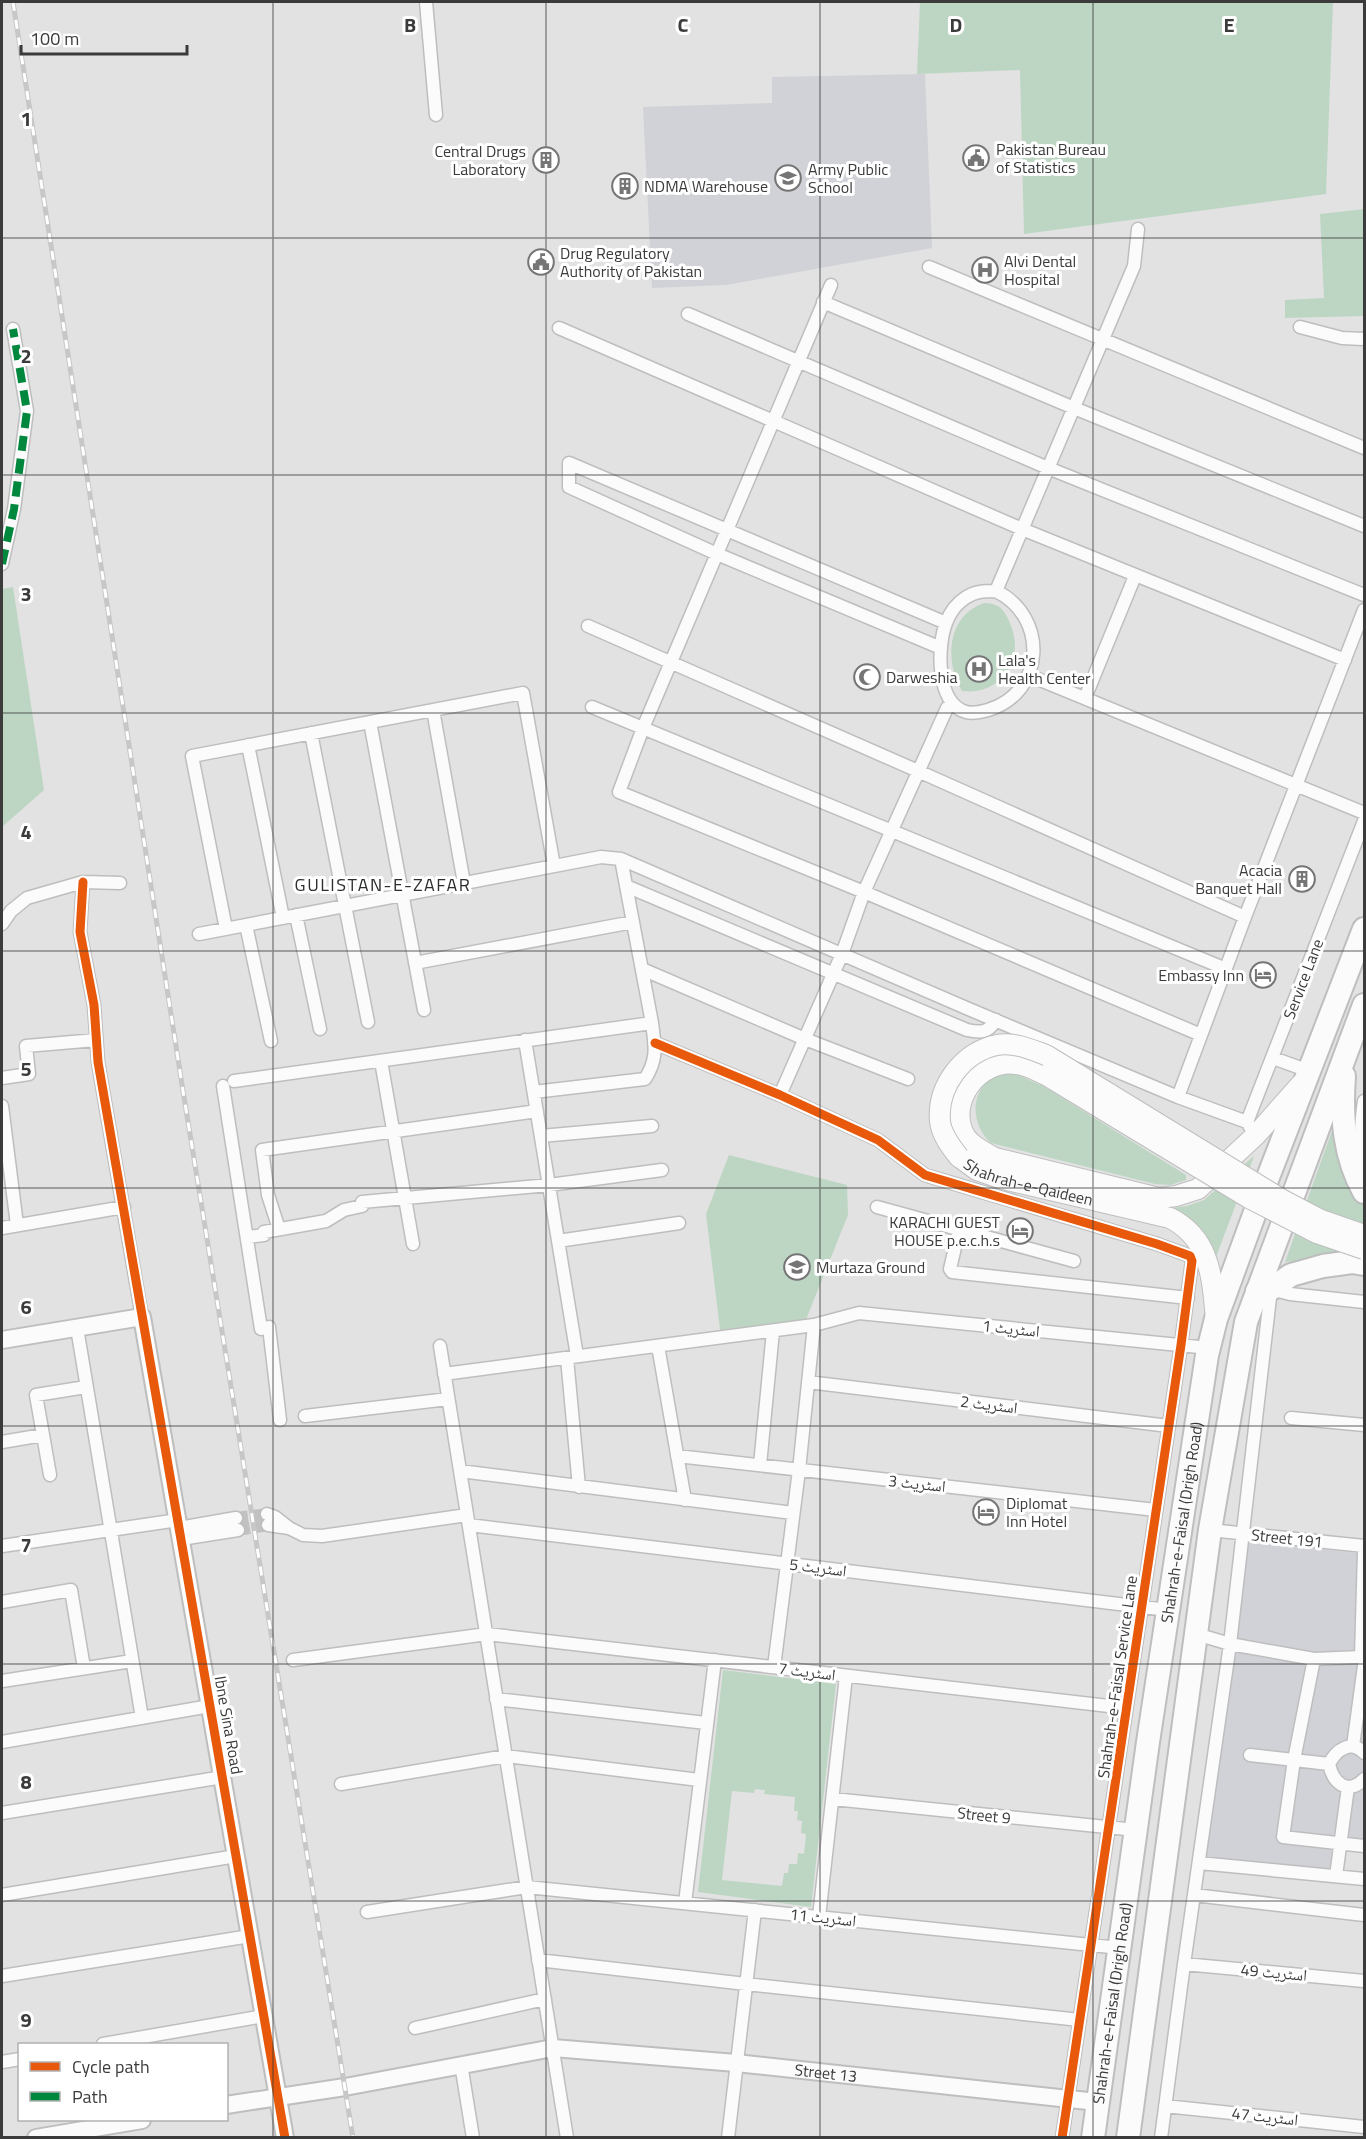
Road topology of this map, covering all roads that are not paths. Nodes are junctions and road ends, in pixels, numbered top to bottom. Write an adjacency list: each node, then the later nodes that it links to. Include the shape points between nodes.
1 (426, 2): 2 (street)
2 (436, 115)
3 (1138, 229): 11 (street, via 1134,266)
4 (929, 267): 11 (street)
5 (831, 285): 6 (street)
6 (823, 302): 13 (street); 14 (street)
7 (688, 314): 13 (street)
8 (1300, 327): 12 (street, via 1326,335)
9 (559, 328): 15 (street)
10 (14, 329): 22 (street, via 27,411 14,509)
11 (1103, 339): 14 (street); 16 (street)
12 (1365, 339)
13 (798, 361): 15 (street); 17 (street)
14 (1074, 408): 17 (street); 18 (street)
15 (773, 421): 19 (street); 20 (street)
16 (1365, 447)
17 (1048, 468): 19 (street); 25 (street)
18 (1365, 526)
19 (1022, 529): 23 (street); 24 (street)
20 (727, 530): 21 (street); 21 (street, via 569,463 569,487); 27 (street)
21 (717, 554): 29 (street); 31 (street)
22 (2, 560)
23 (1136, 576): 30 (street); 33 (street)
24 (996, 591): 27 (street, via 966,597 953,608); 32 (street, via 1011,599 1030,625 1034,643)
25 (1365, 595)
26 (1365, 610): 30 (street)
27 (946, 623): 29 (street)
28 (588, 626): 31 (street)
29 (940, 648): 34 (street)
30 (1345, 660): 42 (street)
31 (671, 662): 38 (street); 41 (street)
32 (1028, 675): 33 (street); 34 (street, via 1020,689 995,708 968,713)
33 (1085, 698): 42 (street)
34 (951, 704): 41 (street)
35 (592, 707): 38 (street)
36 (433, 710): 37 (street); 47 (street, via 523,693); 50 (street)
37 (370, 722): 39 (street); 53 (street)
38 (644, 728): 45 (street); 52 (street, via 620,792)
39 (311, 733): 40 (street); 54 (street)
40 (249, 745): 57 (street); 61 (street, via 192,756)
41 (918, 771): 45 (street); 56 (street)
42 (1296, 785): 43 (street); 56 (street)
43 (1365, 813)
44 (1365, 821): 82 (street, Service Lane)
45 (891, 831): 52 (street); 67 (street)
46 (621, 859): 47 (street, via 601,857); 51 (street); 64 (street)
47 (554, 866): 50 (street)
48 (84, 882): 49 (street); 59 (street, via 27,898 11,910); 77 (street, via 80,932 94,1005)
49 (120, 883)
50 (464, 883): 53 (street)
51 (626, 886): 58 (street); 68 (street)
52 (864, 892): 64 (street); 75 (street)
53 (402, 895): 54 (street); 65 (street)
54 (345, 906): 55 (street); 72 (street)
55 (296, 915): 57 (street); 74 (street)
56 (1245, 917): 67 (street)
57 (283, 918): 60 (street)
58 (633, 922): 65 (street); 66 (street)
59 (2, 924)
60 (246, 925): 61 (street); 79 (street)
61 (226, 929): 63 (street)
62 (1365, 929): 84 (highway, Shahrah-e-Faisal (Drigh Road))
63 (199, 934)
64 (842, 954): 68 (street); 71 (street)
65 (415, 963): 70 (street)
66 (642, 969): 73 (street); 76 (street)
67 (1226, 969): 75 (street)
68 (833, 974): 71 (street, via 967,1030 990,1030); 76 (street)
69 (1365, 1005): 81 (highway, Shahrah-e-Faisal (Drigh Road))
70 (424, 1010)
71 (996, 1020): 89 (street)
72 (368, 1022)
73 (652, 1023): 78 (street); 80 (street)
74 (320, 1029)
75 (1201, 1035): 89 (street)
76 (805, 1039): 86 (street); 88 (street)
77 (96, 1040): 85 (street, via 26,1046 29,1074); 103 (street)
78 (525, 1040): 83 (street); 87 (street)
79 (271, 1041)
80 (655, 1044): 87 (street, via 654,1064 645,1079); 88 (street)
81 (1346, 1051): 101 (highway, via 1343,1125 1355,1176); 117 (highway, Shahrah-e-Faisal (Drigh Road))
82 (1273, 1058): 84 (street); 94 (street, Service Lane)
83 (381, 1060): 95 (street); 111 (street, via 228,1084)
84 (1307, 1076): 94 (main road, Shahrah-e-Qaideen); 121 (highway, Shahrah-e-Faisal (Drigh Road))
85 (2, 1078)
86 (908, 1079)
87 (534, 1092): 92 (street)
88 (780, 1095): 118 (street, Shahrah-e-Faisal Service Lane, via 878,1140 925,1174 1191,1256)
89 (1178, 1097): 94 (street)
90 (1365, 1101): 98 (street, via 1361,1128)
91 (2, 1106): 97 (street)
92 (537, 1111): 95 (street); 96 (street)
93 (652, 1126): 96 (street)
94 (1252, 1128): 114 (main road, Shahrah-e-Qaideen, bridge, via 1198,1189 1159,1198 994,1158 965,1136 959,1118 970,1083 982,1071 999,1064 1030,1067 1056,1081 1249,1198 1317,1233)
95 (393, 1132): 102 (street); 108 (street, via 262,1150 268,1196)
96 (541, 1136): 100 (street)
97 (3, 1139): 106 (street)
98 (1365, 1162)
99 (662, 1170): 100 (street)
100 (549, 1185): 102 (street); 112 (street)
101 (1365, 1192)
102 (404, 1198): 108 (street, via 362,1202 362,1206 344,1210 326,1221); 113 (street)
103 (124, 1207): 106 (street); 120 (street)
104 (877, 1207): 109 (street)
105 (679, 1223): 112 (street)
106 (16, 1225): 107 (street)
107 (2, 1228)
108 (279, 1229): 111 (street)
109 (959, 1230): 115 (street); 118 (street, via 952,1272)
110 (1365, 1235): 121 (main road, Shahrah-e-Qaideen, bridge, via 1321,1220 1281,1199 1046,1055 1021,1045 998,1045 977,1052 958,1067 941,1103 940,1122 959,1157 977,1170 1003,1179 1170,1218 1184,1225 1203,1247 1213,1283)
111 (247, 1238): 137 (street, via 261,1329 269,1327)
112 (558, 1241): 130 (street)
113 (412, 1244)
114 (1365, 1249)
115 (1074, 1261)
116 (1365, 1264): 117 (highway, via 1323,1266 1291,1275)
117 (1264, 1290): 119 (street); 156 (highway, Shahrah-e-Faisal (Drigh Road), via 1246,1322); 157 (street)
118 (1188, 1298): 126 (street, Shahrah-e-Faisal Service Lane)
119 (1365, 1302)
120 (142, 1317): 123 (street); 154 (street, Ibne Sina Road)
121 (1216, 1319): 129 (highway, Shahrah-e-Faisal (Drigh Road))
122 (814, 1325): 124 (street, اسٹریٹ 1); 126 (street, اسٹریٹ 1, via 859,1313); 132 (street)
123 (77, 1328): 125 (street); 133 (street)
124 (773, 1331): 128 (street, اسٹریٹ 1); 143 (street)
125 (2, 1340)
126 (1181, 1345): 129 (street, اسٹریٹ 1); 139 (street, Shahrah-e-Faisal Service Lane)
127 (440, 1346): 131 (street)
128 (658, 1346): 130 (street, اسٹریٹ 1); 142 (street)
129 (1209, 1348): 164 (highway, Shahrah-e-Faisal (Drigh Road))
130 (572, 1357): 131 (street, اسٹریٹ 1); 147 (street)
131 (444, 1374): 134 (street)
132 (808, 1382): 139 (street, اسٹریٹ 2); 144 (street)
133 (86, 1387): 140 (street, via 36,1395); 155 (street)
134 (448, 1399): 135 (street); 145 (street)
135 (305, 1416)
136 (1291, 1418): 138 (street)
137 (280, 1420)
138 (1365, 1425)
139 (1169, 1426): 149 (street, Shahrah-e-Faisal Service Lane)
140 (43, 1435): 141 (street); 146 (street)
141 (2, 1442)
142 (677, 1456): 143 (street, اسٹریٹ 3); 148 (street)
143 (760, 1465): 144 (street, اسٹریٹ 3)
144 (799, 1470): 149 (street, اسٹریٹ 3); 150 (street)
145 (460, 1471): 147 (street); 152 (street)
146 (50, 1475)
147 (579, 1487): 148 (street)
148 (685, 1500): 150 (street)
149 (1156, 1510): 163 (street, Shahrah-e-Faisal Service Lane)
150 (793, 1513): 161 (street)
151 (268, 1520): 152 (street, اسٹریٹ 5, via 303,1535 322,1536)
152 (468, 1520): 161 (street, اسٹریٹ 5); 165 (street)
153 (237, 1524): 154 (street)
154 (179, 1529): 155 (street); 179 (street, Ibne Sina Road)
155 (109, 1530): 158 (street); 172 (street)
156 (1210, 1530): 157 (street, Street 191); 166 (highway, Shahrah-e-Faisal (Drigh Road))
157 (1243, 1533): 159 (street, Street 191); 167 (street)
158 (2, 1546)
159 (1365, 1546)
160 (1365, 1551): 171 (street)
161 (787, 1563): 163 (street, اسٹریٹ 5); 173 (street)
162 (2, 1602): 174 (street, via 71,1590)
163 (1142, 1607): 164 (street, اسٹریٹ 5); 180 (street, Shahrah-e-Faisal Service Lane)
164 (1168, 1610): 198 (highway, Shahrah-e-Faisal (Drigh Road))
165 (487, 1634): 169 (street, اسٹریٹ 7); 170 (street, اسٹریٹ 7); 178 (street)
166 (1196, 1634): 167 (street); 245 (highway, Shahrah-e-Faisal (Drigh Road))
167 (1230, 1644): 168 (street); 202 (street)
168 (1314, 1659): 171 (street); 188 (street)
169 (293, 1660)
170 (714, 1660): 173 (street, اسٹریٹ 7); 182 (street)
171 (1363, 1660): 177 (street)
172 (132, 1661): 174 (street); 181 (street)
173 (774, 1667): 175 (street, اسٹریٹ 7)
174 (84, 1668): 176 (street)
175 (846, 1676): 180 (street, اسٹریٹ 7); 195 (street)
176 (2, 1681)
177 (1363, 1691): 184 (street)
178 (496, 1699): 182 (street); 187 (street)
179 (210, 1706): 181 (street); 190 (street, Ibne Sina Road)
180 (1126, 1708): 197 (street, Shahrah-e-Faisal Service Lane)
181 (141, 1718): 183 (street)
182 (706, 1723): 192 (street)
183 (2, 1742)
184 (1353, 1746): 185 (street); 189 (street, via 1335,1752)
185 (1365, 1753)
186 (1250, 1755): 188 (street)
187 (506, 1756): 192 (street); 193 (street); 205 (street)
188 (1294, 1760): 189 (street); 199 (street, via 1283,1837)
189 (1329, 1764): 194 (street, via 1334,1778)
190 (223, 1777): 196 (street); 201 (street, Ibne Sina Road)
191 (1365, 1779): 194 (street)
192 (699, 1780): 208 (street)
193 (341, 1784)
194 (1348, 1786): 199 (street)
195 (833, 1799): 197 (street, Street 9); 212 (street)
196 (2, 1813)
197 (1110, 1828): 198 (street, Street 9); 214 (street, Shahrah-e-Faisal Service Lane)
198 (1136, 1830): 215 (highway, Shahrah-e-Faisal (Drigh Road))
199 (1341, 1844): 200 (street); 203 (street)
200 (1365, 1846)
201 (236, 1856): 206 (street); 213 (street, Ibne Sina Road)
202 (1199, 1863): 203 (street); 207 (street)
203 (1336, 1876): 204 (street)
204 (1365, 1879)
205 (527, 1887): 208 (street, اسٹریٹ 11); 210 (street, اسٹریٹ 11); 216 (street)
206 (2, 1895)
207 (1194, 1895): 211 (street); 217 (street)
208 (685, 1903): 209 (street, اسٹریٹ 11)
209 (755, 1910): 212 (street, اسٹریٹ 11); 220 (street)
210 (367, 1912)
211 (1365, 1915)
212 (819, 1917): 214 (street, اسٹریٹ 11)
213 (250, 1936): 218 (street); 222 (street, Ibne Sina Road)
214 (1091, 1945): 215 (street, اسٹریٹ 11); 223 (street, Shahrah-e-Faisal Service Lane)
215 (1120, 1948): 233 (highway, Shahrah-e-Faisal (Drigh Road))
216 (538, 1960): 220 (street); 221 (street)
217 (1184, 1964): 219 (street, اسٹریٹ 49); 235 (street)
218 (2, 1976)
219 (1365, 1981)
220 (746, 1984): 223 (street); 229 (street)
221 (545, 1999): 224 (street); 226 (street)
222 (264, 2016): 225 (street); 231 (street, Ibne Sina Road)
223 (1080, 2020): 232 (street, Shahrah-e-Faisal Service Lane)
224 (415, 2028)
225 (109, 2043)
226 (553, 2048): 229 (street, Street 13); 230 (street, Street 13); 242 (street)
227 (18, 2059): 228 (street)
228 (2, 2062)
229 (736, 2063): 232 (street, Street 13); 238 (street)
230 (461, 2064): 231 (street, Street 13); 241 (street)
231 (278, 2097): 234 (street, Street 13); 240 (street, Ibne Sina Road)
232 (1067, 2099): 233 (street, Street 13); 243 (street, Shahrah-e-Faisal Service Lane)
233 (1097, 2102): 244 (highway, Shahrah-e-Faisal (Drigh Road))
234 (228, 2105)
235 (1166, 2106): 237 (street, اسٹریٹ 47); 246 (street)
236 (136, 2121): 239 (street)
237 (1365, 2127)
238 (728, 2137)
239 (36, 2138)
240 (285, 2138)
241 (473, 2138)
242 (567, 2138)
243 (1062, 2138)
244 (1093, 2138)
245 (1128, 2138)
246 (1161, 2138)

